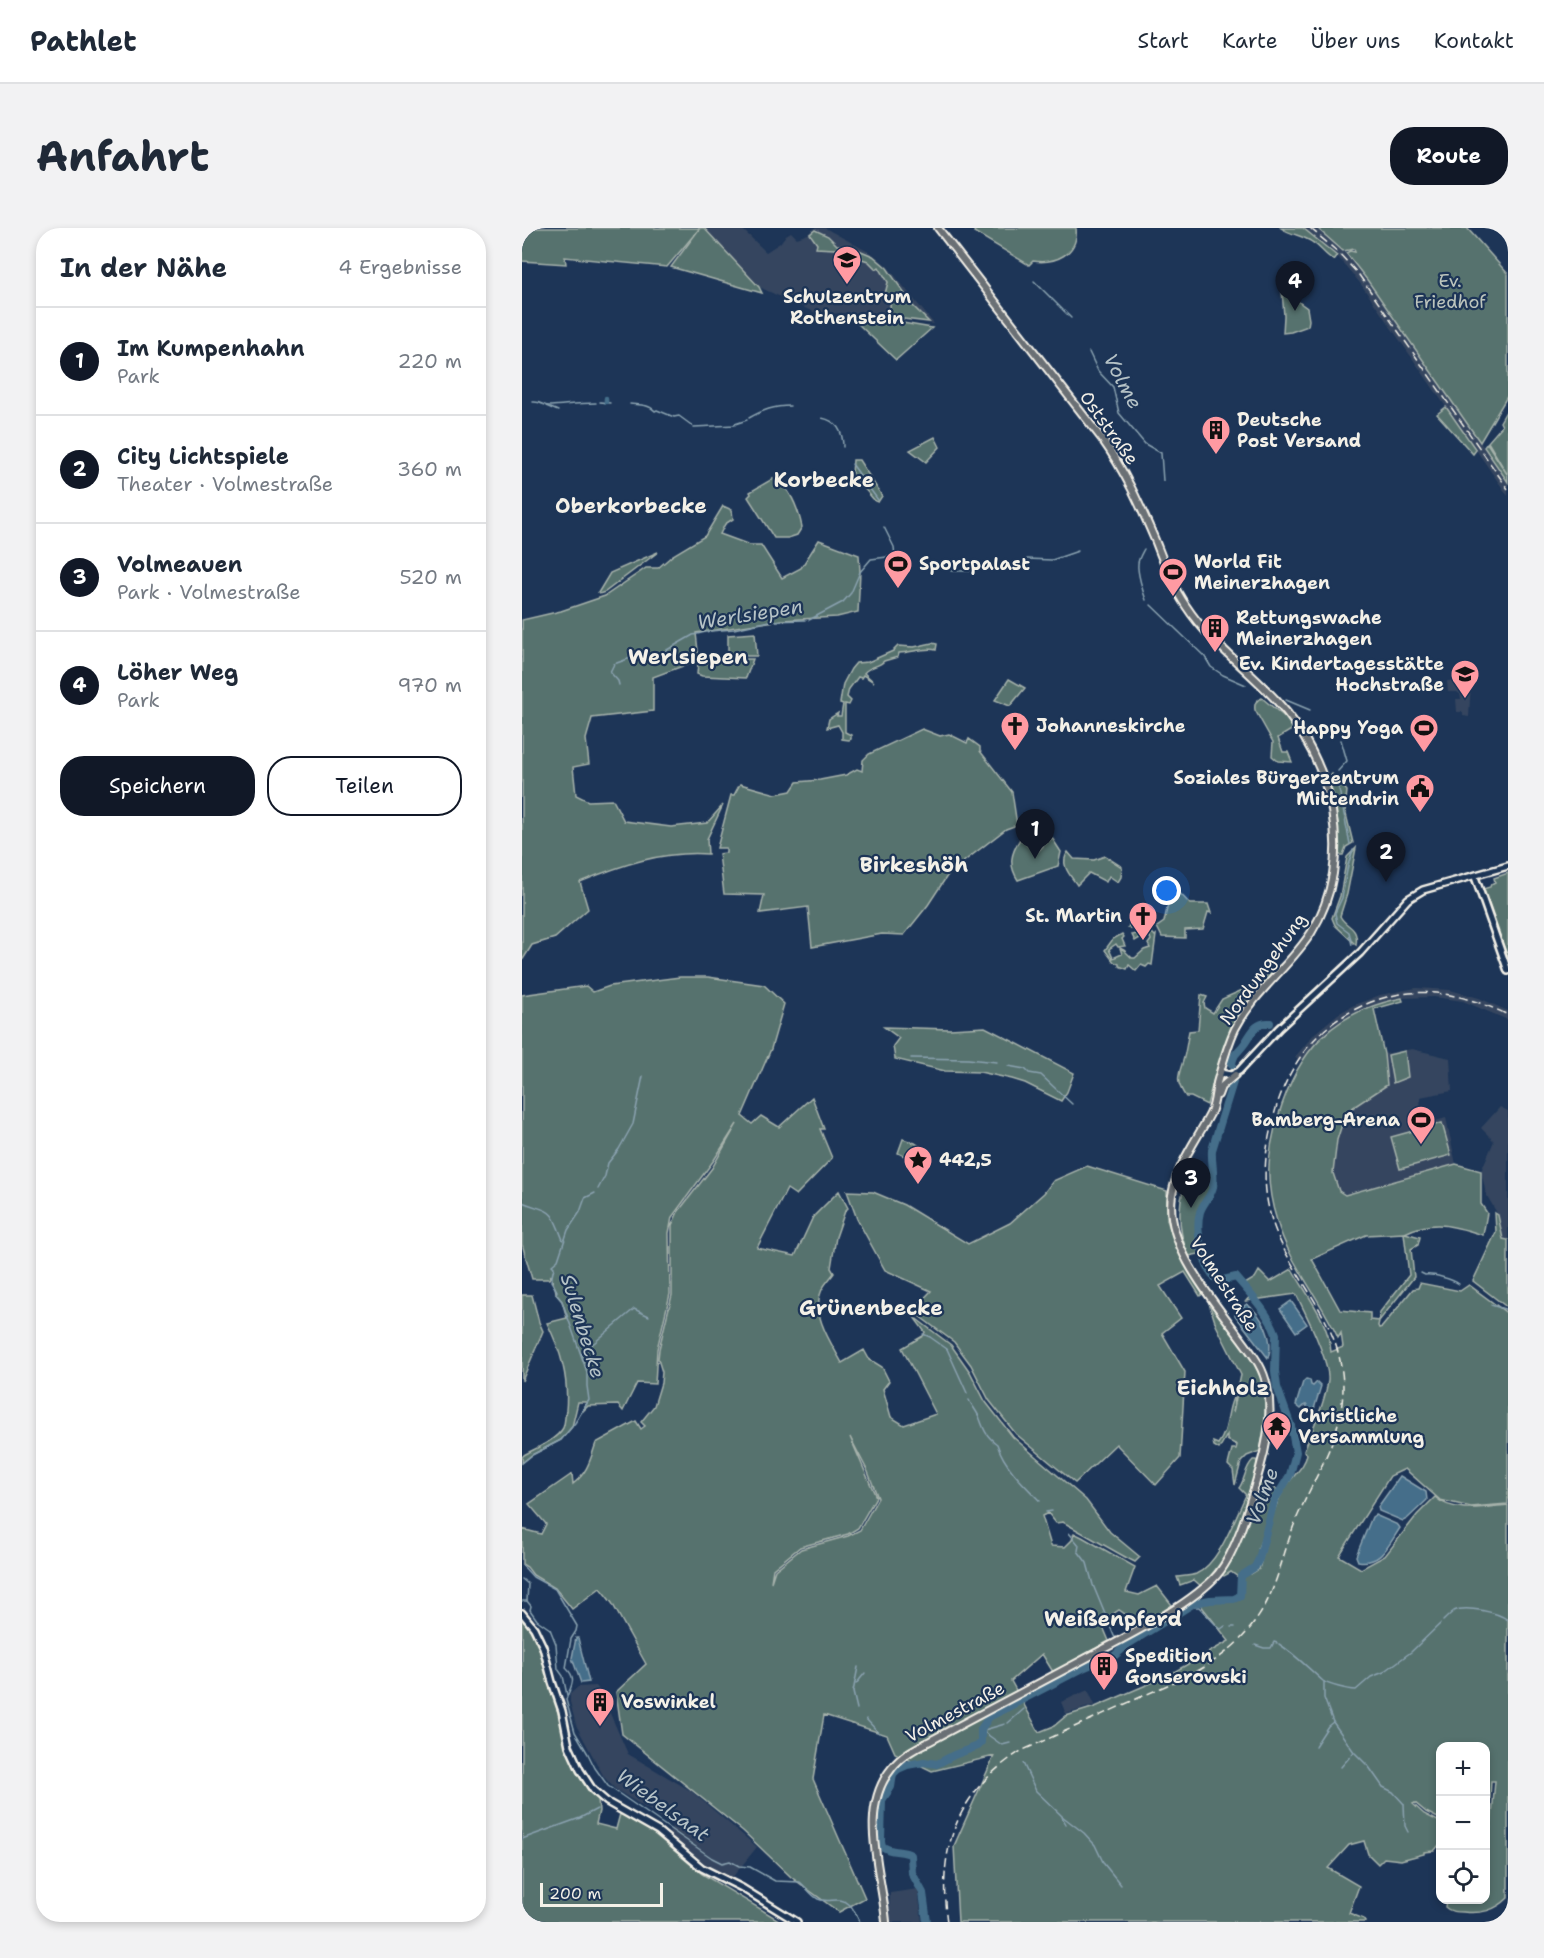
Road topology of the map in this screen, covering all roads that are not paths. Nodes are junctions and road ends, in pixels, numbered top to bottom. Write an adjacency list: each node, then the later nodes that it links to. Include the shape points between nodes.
1 (938, 228): 2 (main road, Oststraße, via 1120,466 1168,574 1190,612)
2 (1289, 715): 6 (main road, Nordumgehung, via 1325,778 1334,828 1332,880 1310,933 1243,1016 1226,1050)
3 (1508, 866): 4 (main road)
4 (1475, 877): 5 (main road); 7 (main road, via 1423,890 1405,902 1363,950)
5 (1508, 971)
6 (1220, 1073): 7 (main road); 8 (main road, Volmestraße)
7 (1235, 1075): 8 (main road, via 1221,1087)
8 (1213, 1107): 11 (main road, Volmestraße, via 1179,1170 1171,1216 1174,1234 1194,1271 1263,1372 1269,1404 1268,1437 1236,1541 1212,1581 1150,1624 930,1740 891,1769 879,1791 874,1822)
9 (522, 1613): 10 (main road, via 543,1647 569,1746 593,1790 658,1831 702,1868)
10 (797, 1922)
11 (886, 1922)

